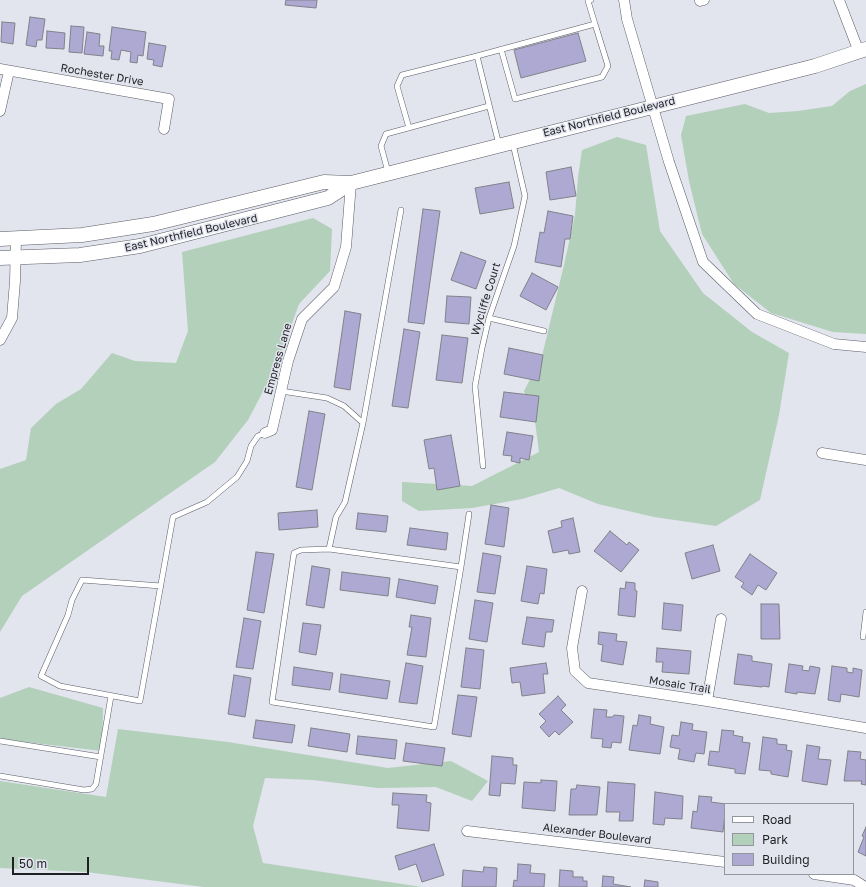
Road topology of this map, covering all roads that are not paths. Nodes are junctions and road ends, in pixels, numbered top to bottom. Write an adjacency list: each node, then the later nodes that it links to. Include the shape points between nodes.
1 (591, 0): 4 (lane, via 588,0)
2 (624, 0): 10 (street)
3 (839, 0): 6 (street)
4 (595, 24): 5 (lane); 5 (lane, via 608,66 602,77 514,99)
5 (501, 49): 7 (lane)
6 (863, 50): 10 (main road, East Northfield Boulevard, via 815,66)
7 (476, 56): 9 (lane, Wycliffe Court); 12 (lane, via 402,75 397,86)
8 (4, 70): 11 (street); 13 (street, Rochester Drive, via 169,98)
9 (489, 106): 12 (lane); 14 (lane, Wycliffe Court)
10 (652, 106): 14 (main road, East Northfield Boulevard); 25 (street, via 703,262 757,314 834,344)
11 (0, 111)
12 (409, 128): 15 (lane, via 386,134 381,146)
13 (164, 129)
14 (506, 143): 15 (main road, East Northfield Boulevard); 22 (lane, Wycliffe Court, via 525,196 514,246)
15 (388, 173): 16 (main road, East Northfield Boulevard)
16 (351, 183): 19 (main road, East Northfield Boulevard, via 324,182 152,224 82,235); 21 (main road, East Northfield Boulevard, via 328,198 140,246 80,255); 26 (street, Empress Lane, via 346,247 334,287 302,319)
17 (401, 210): 27 (lane)
18 (0, 239): 19 (main road, East Northfield Boulevard)
19 (16, 240): 21 (street)
20 (0, 258): 21 (main road, East Northfield Boulevard)
21 (16, 259): 24 (street, via 12,318)
22 (490, 318): 23 (lane); 31 (lane, Wycliffe Court, via 475,386)
23 (544, 331)
24 (0, 340)
25 (866, 346)
26 (281, 391): 27 (lane, via 327,398 344,406); 28 (street, Empress Lane, via 272,430)
27 (362, 423): 33 (lane, via 344,502 336,517)
28 (265, 433): 35 (lane, via 258,436 251,446 247,461 237,477 207,502 173,517)
29 (822, 453): 30 (street)
30 (866, 460)
31 (483, 466)
32 (469, 514): 34 (lane)
33 (329, 549): 34 (lane); 34 (lane, via 301,550 294,553 272,702 434,727)
34 (462, 567)
35 (161, 586): 40 (lane, via 140,701); 40 (lane, via 82,580 77,587 68,615 41,676 60,686)
36 (582, 591): 41 (street, Mosaic Trail, via 572,648 575,671 588,683)
37 (866, 612): 39 (lane)
38 (721, 619): 41 (street)
39 (863, 637)
40 (111, 696): 44 (lane)
41 (707, 701): 42 (street, Mosaic Trail)
42 (866, 728)
43 (0, 741): 44 (lane)
44 (101, 757): 45 (lane, via 96,784 92,789 84,790)
45 (0, 776)
46 (467, 831): 47 (street, Alexander Boulevard)
47 (724, 862)
48 (821, 875): 49 (street, via 854,880)
49 (865, 887)

